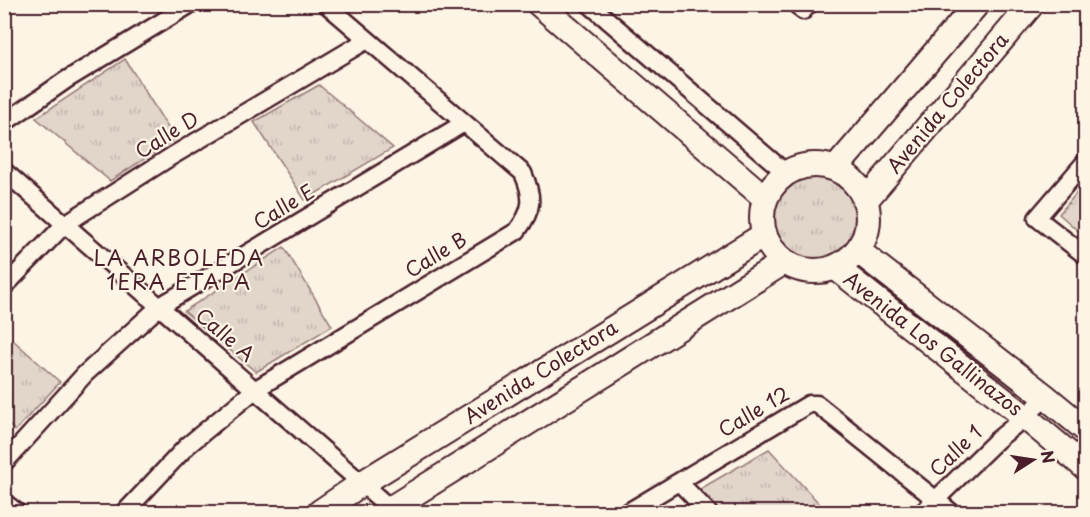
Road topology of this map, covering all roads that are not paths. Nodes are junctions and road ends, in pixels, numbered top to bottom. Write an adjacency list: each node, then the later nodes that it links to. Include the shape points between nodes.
1 (191, 4): 10 (street)
2 (326, 4): 9 (street, Calle B)
3 (539, 4): 16 (street)
4 (589, 4): 15 (street)
5 (796, 4): 6 (street, via 803,11)
6 (809, 4)
7 (977, 4): 13 (street, Avenida Colectora)
8 (1032, 4): 17 (street, Avenida Colectora)
9 (367, 40): 11 (street, Calle B); 18 (street, Calle D)
10 (4, 123)
11 (464, 123): 25 (street, Calle E); 26 (street, Calle B, via 524,173 531,204 517,231)
12 (1086, 161): 21 (street, via 1037,218)
13 (836, 168): 15 (street, via 818,164); 17 (street, via 850,178)
14 (4, 171): 18 (street, Calle A)
15 (786, 173): 16 (street)
16 (765, 198): 19 (street, via 761,216)
17 (865, 201): 20 (street, via 867,227)
18 (65, 224): 24 (street, Calle D); 25 (street, Calle A)
19 (764, 235): 22 (street); 33 (street, Avenida Colectora)
20 (856, 250): 23 (street); 27 (street, Avenida Los Gallinazos)
21 (1086, 256)
22 (784, 262): 23 (street, via 818,271); 36 (street, Avenida Colectora)
23 (835, 267): 28 (street, Avenida Los Gallinazos)
24 (4, 287)
25 (160, 306): 26 (street, Calle A); 30 (street, Calle E, via 85,375)
26 (256, 390): 33 (street, Calle A); 38 (street, Calle B, via 188,446)
27 (1046, 397): 28 (street, Calle 1); 29 (street, Avenida Los Gallinazos)
28 (1025, 417): 31 (street, Avenida Los Gallinazos); 34 (street, Calle 1)
29 (1086, 430)
30 (4, 463)
31 (1086, 468)
32 (679, 482): 34 (street, Calle 12, via 809,404 817,404); 40 (street, Calle 12); 41 (street)
33 (362, 484): 36 (street, Calle A); 39 (street, Avenida Colectora)
34 (936, 500): 42 (street, Calle 1); 43 (street, Calle 12)
35 (4, 502): 37 (street)
36 (388, 511)
37 (17, 513)
38 (125, 513)
39 (320, 513)
40 (628, 513)
41 (708, 513)
42 (922, 513)
43 (951, 513)

